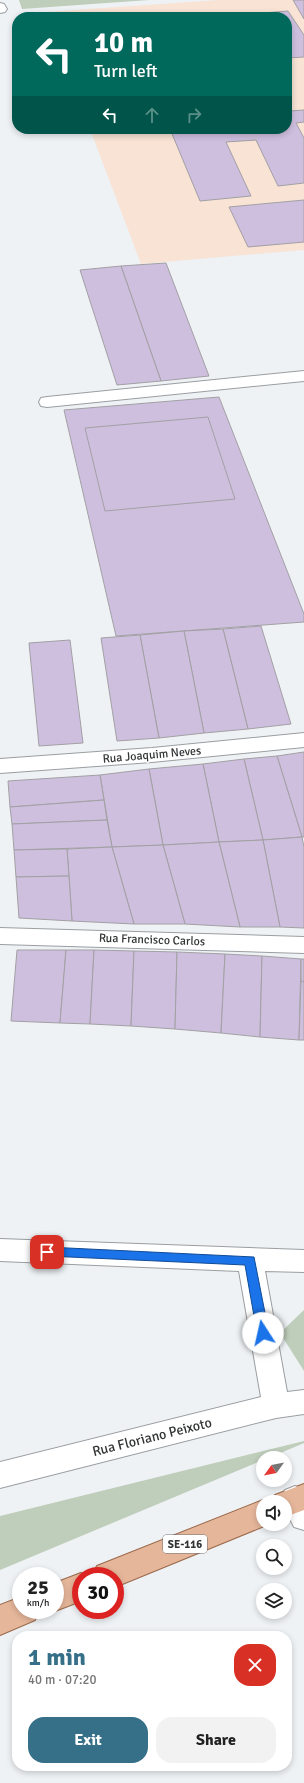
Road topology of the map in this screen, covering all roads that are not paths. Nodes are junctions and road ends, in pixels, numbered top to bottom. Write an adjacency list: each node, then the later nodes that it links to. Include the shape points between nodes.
1 (304, 376): 2 (street)
2 (47, 402)
3 (304, 740): 4 (street, Rua Joaquim Neves, via 100,760)
4 (0, 766)
5 (0, 936): 6 (street, Rua Francisco Carlos)
6 (304, 945)
7 (0, 1250): 8 (street)
8 (250, 1260): 9 (street); 11 (street)
9 (304, 1261)
10 (304, 1402): 11 (street, Rua Floriano Peixoto)
11 (276, 1406): 12 (street, Rua Floriano Peixoto)
12 (0, 1475)
13 (256, 1515): 14 (main road, SE-116)
14 (124, 1569)
15 (12, 1615): 16 (main road)
16 (0, 1620)

